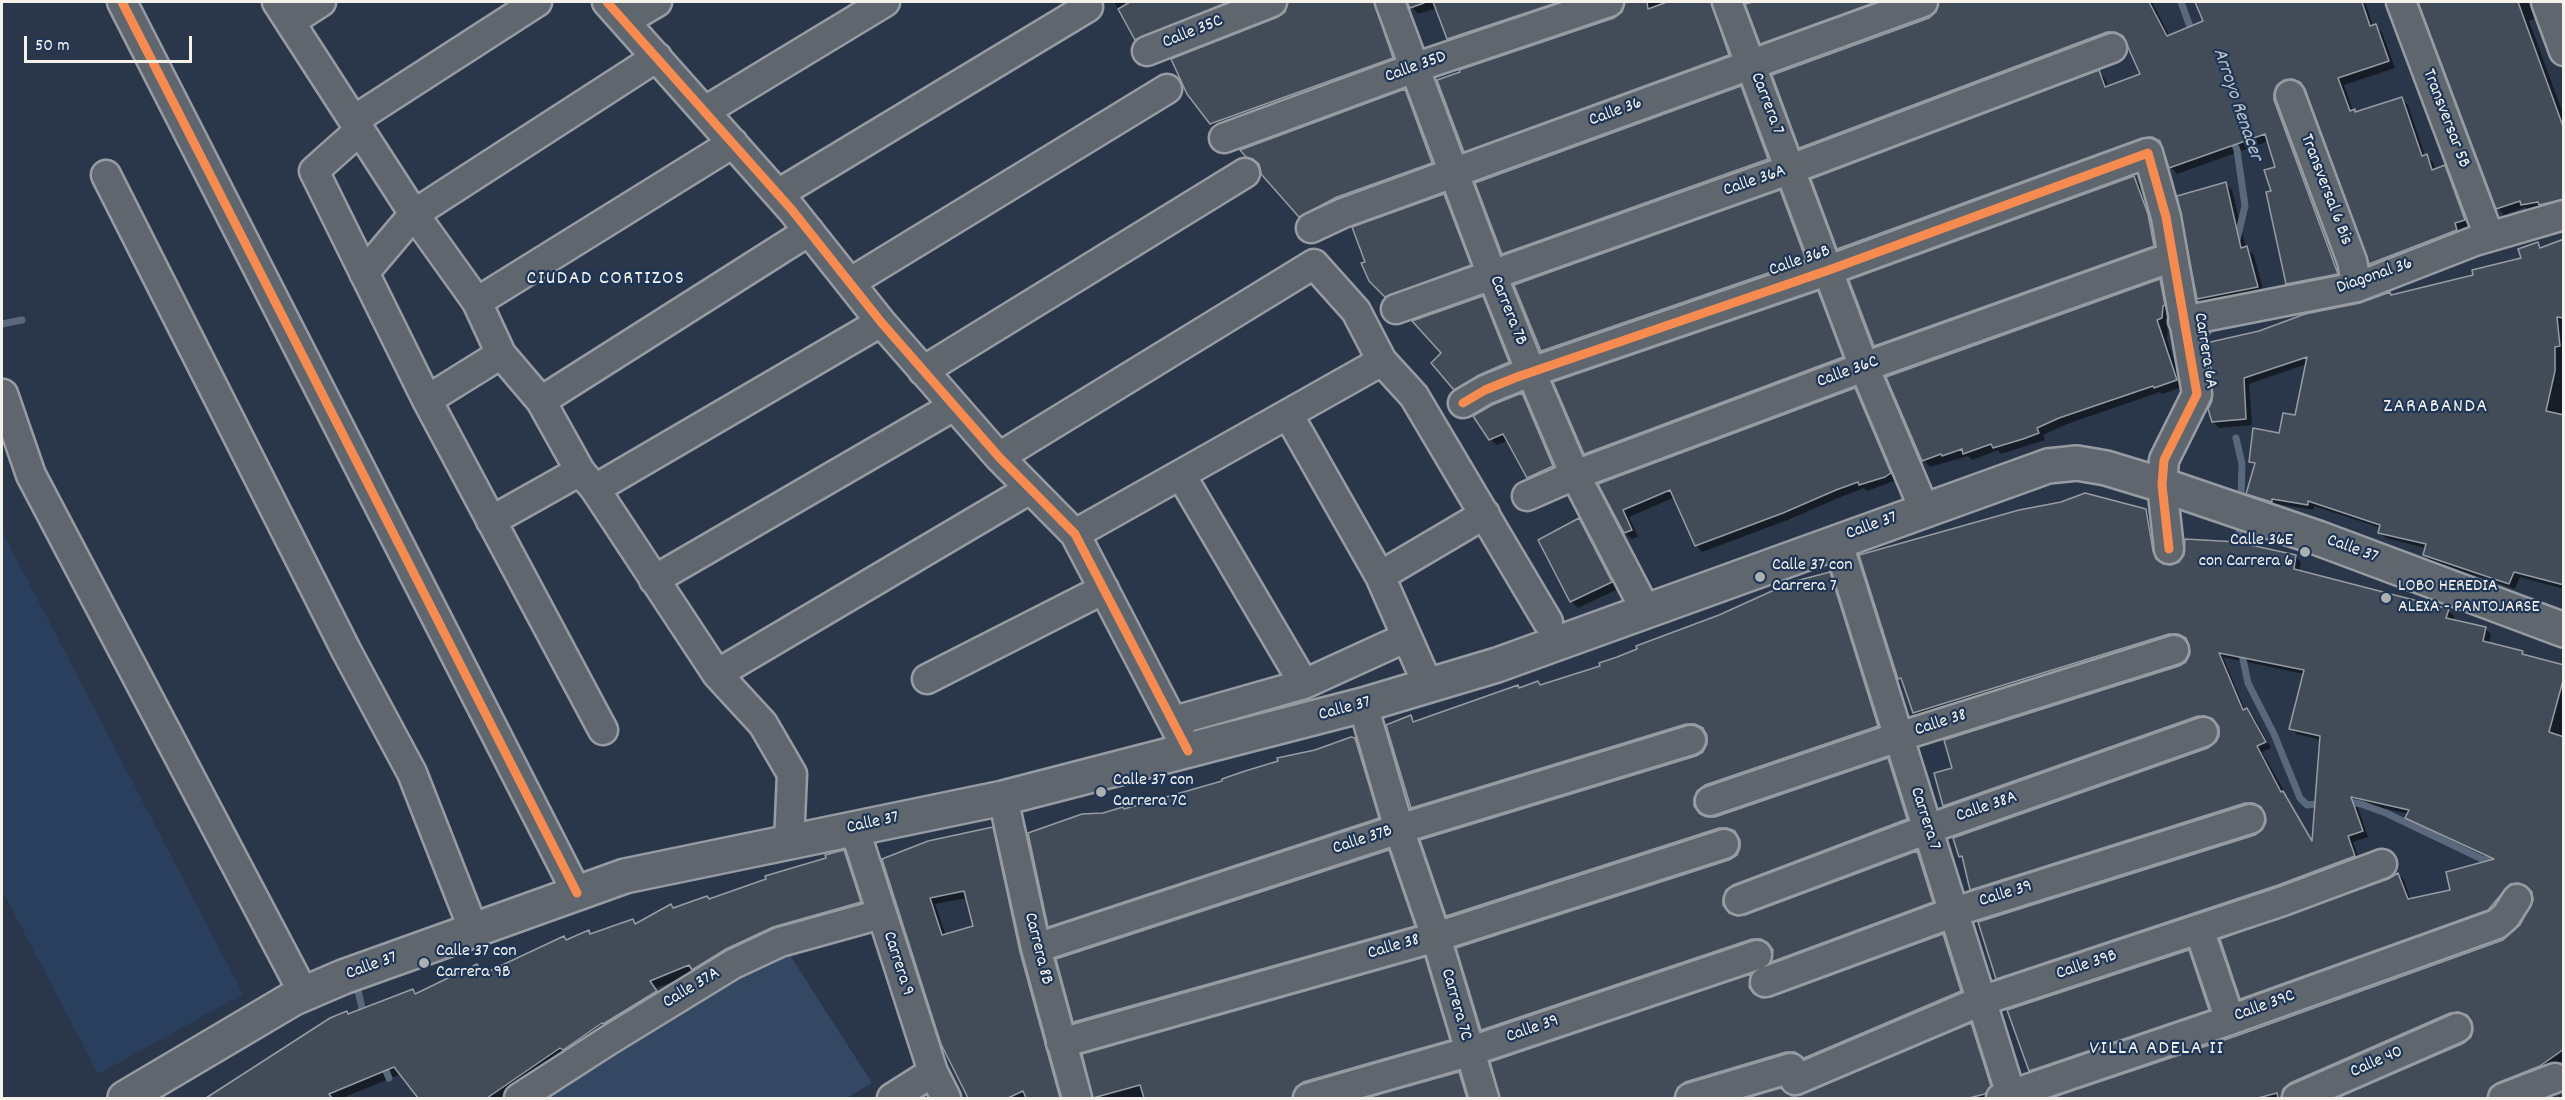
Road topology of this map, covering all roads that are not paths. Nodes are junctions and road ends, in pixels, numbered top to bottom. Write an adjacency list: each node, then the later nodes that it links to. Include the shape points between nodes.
1 (122, 2): 101 (street)
2 (321, 2): 15 (street)
3 (537, 2): 25 (street)
4 (657, 2): 14 (street)
5 (885, 2): 24 (street)
6 (1272, 2): 17 (street, Calle 35C)
7 (1390, 2): 21 (street, Carrera 7B)
8 (1609, 2): 21 (street, Calle 35D)
9 (1727, 2): 20 (street, Carrera 7)
10 (1923, 2): 20 (street, Calle 36)
11 (2401, 2): 38 (street, Transversar 5B)
12 (2546, 2): 18 (street)
13 (1088, 7): 33 (street)
14 (616, 11): 19 (street)
15 (284, 12): 25 (street)
16 (2112, 48): 29 (street, Calle 36A)
17 (1147, 51)
18 (2564, 51)
19 (657, 57): 24 (street); 34 (street)
20 (1751, 65): 29 (street, Carrera 7); 30 (street, Calle 36)
21 (1414, 68): 26 (street, Calle 35D); 30 (street, Carrera 7B)
22 (1167, 89): 43 (street)
23 (2290, 95): 44 (street, Transversal 6 Bis, via 2352,261)
24 (705, 111): 27 (street)
25 (357, 125): 34 (street); 41 (street, via 314,171)
26 (1224, 138)
27 (733, 142): 33 (street); 45 (street)
28 (2148, 153): 39 (street, Carrera 6A, via 2166,217); 40 (street, Calle 36B)
29 (1791, 169): 40 (street, Carrera 7); 42 (street, Calle 36A)
30 (1455, 171): 36 (street, Calle 36); 42 (street, Carrera 7B)
31 (1245, 173): 52 (street)
32 (106, 176): 107 (street, via 412,773)
33 (778, 194): 37 (street)
34 (414, 214): 41 (street); 45 (street)
35 (2564, 215): 38 (street, Diagonal 36)
36 (1311, 228)
37 (809, 231): 43 (street); 56 (street)
38 (2488, 236): 44 (street, Diagonal 36)
39 (2172, 257): 47 (street, Carrera 6A); 51 (street, Calle 36C)
40 (1829, 270): 51 (street, Carrera 7); 53 (street, Calle 36B)
41 (364, 273): 55 (street)
42 (1492, 274): 46 (street, Calle 36A); 53 (street, Carrera 7B)
43 (850, 282): 48 (street)
44 (2357, 287): 47 (street, Diagonal 36)
45 (477, 302): 49 (street)
46 (1396, 309)
47 (2183, 321): 64 (street, Carrera 6A, via 2197,394 2164,460)
48 (881, 322): 52 (street); 63 (street)
49 (501, 354): 55 (street); 56 (street)
50 (1382, 361): 59 (street); 60 (street, via 1356,311 1314,264); 68 (street, via 1414,396)
51 (1864, 367): 62 (street, Calle 36C); 67 (street, Carrera 7)
52 (923, 371): 58 (street)
53 (1531, 372): 57 (street, Calle 36B); 62 (street, Carrera 7B)
54 (3, 394): 112 (street, via 31,475)
55 (428, 400): 69 (street)
56 (541, 401): 63 (street)
57 (1463, 403)
58 (954, 406): 60 (street); 74 (street)
59 (1289, 416): 61 (street); 73 (street)
60 (999, 457): 65 (street)
61 (1181, 475): 70 (street); 83 (street)
62 (1575, 475): 66 (street, Calle 36C); 76 (street, Carrera 7B)
63 (587, 480): 69 (street); 74 (street)
64 (2162, 485): 67 (main road, Calle 37, via 2077,463 2048,466); 72 (street, Carrera 6A); 78 (main road, Calle 37, via 2319,538)
65 (1030, 489): 70 (street); 81 (street)
66 (1527, 496)
67 (1924, 509): 71 (main road, Calle 37)
68 (1485, 514): 73 (street); 77 (street)
69 (491, 521): 87 (street)
70 (1075, 534): 75 (street)
71 (1837, 540): 76 (main road, Calle 37); 89 (street, Carrera 7)
72 (2169, 549)
73 (1380, 576): 79 (street)
74 (654, 580): 81 (street)
75 (1104, 589): 82 (street); 86 (street)
76 (1646, 611): 84 (main road, Calle 37)
77 (1548, 622)
78 (2564, 630)
79 (1407, 637): 83 (street); 84 (street)
80 (2174, 650): 89 (street, Calle 38)
81 (717, 674): 98 (street, via 763,724 792,774)
82 (927, 679)
83 (1304, 684): 86 (street)
84 (1428, 685): 85 (main road, Calle 37)
85 (1363, 705): 91 (main road, Calle 37); 96 (street, Carrera 7C)
86 (1173, 721): 91 (street)
87 (603, 730)
88 (2203, 732): 97 (street, Calle 38A)
89 (1898, 737): 93 (street, Calle 38); 97 (street, Carrera 7)
90 (1691, 740): 96 (street, Calle 37B)
91 (1188, 751): 92 (main road, Calle 37)
92 (1003, 798): 95 (main road, Calle 37); 109 (street, Carrera 8B)
93 (1710, 801)
94 (2250, 819): 104 (street, Calle 39)
95 (854, 827): 98 (main road, Calle 37); 105 (street, Carrera 9)
96 (1399, 829): 108 (street, Carrera 7C); 109 (street, Calle 37B)
97 (1928, 829): 103 (street, Calle 38A); 104 (street, Carrera 7)
98 (789, 843): 101 (main road, Calle 37, via 625,876)
99 (1724, 844): 108 (street, Calle 38)
100 (2382, 864): 106 (street, Calle 39B)
101 (577, 893): 107 (main road, Calle 37)
102 (2517, 899): 114 (street, Calle 39C, via 2497,924)
103 (1739, 900)
104 (1953, 912): 111 (street, Calle 39); 113 (street, Carrera 7)
105 (881, 914): 118 (street, Carrera 9); 122 (street, Calle 37A, via 780,942 733,964)
106 (2199, 929): 113 (street, Calle 39B); 114 (street)
107 (474, 931): 112 (main road, Calle 37)
108 (1436, 937): 116 (street, Calle 38); 117 (street, Carrera 7C)
109 (1036, 948): 116 (street, Carrera 8B)
110 (1757, 955): 117 (street, Calle 39)
111 (1765, 982)
112 (304, 994): 121 (main road, Calle 37)
113 (1981, 1001): 120 (street, Carrera 7); 128 (street, Calle 39B, via 1793,1074)
114 (2230, 1020): 120 (street, Calle 39C)
115 (2457, 1028): 129 (street, Calle 40)
116 (1061, 1043): 125 (street, Carrera 8B)
117 (1468, 1052): 126 (street, Calle 39); 127 (street, Carrera 7C)
118 (933, 1072): 123 (street); 124 (street, Carrera 9)
119 (2555, 1078): 130 (street)
120 (2008, 1097)
121 (125, 1098)
122 (519, 1098)
123 (892, 1098)
124 (946, 1098)
125 (1077, 1098)
126 (1308, 1098)
127 (1484, 1098)
128 (1690, 1098)
129 (2297, 1098)
130 (2503, 1098)

